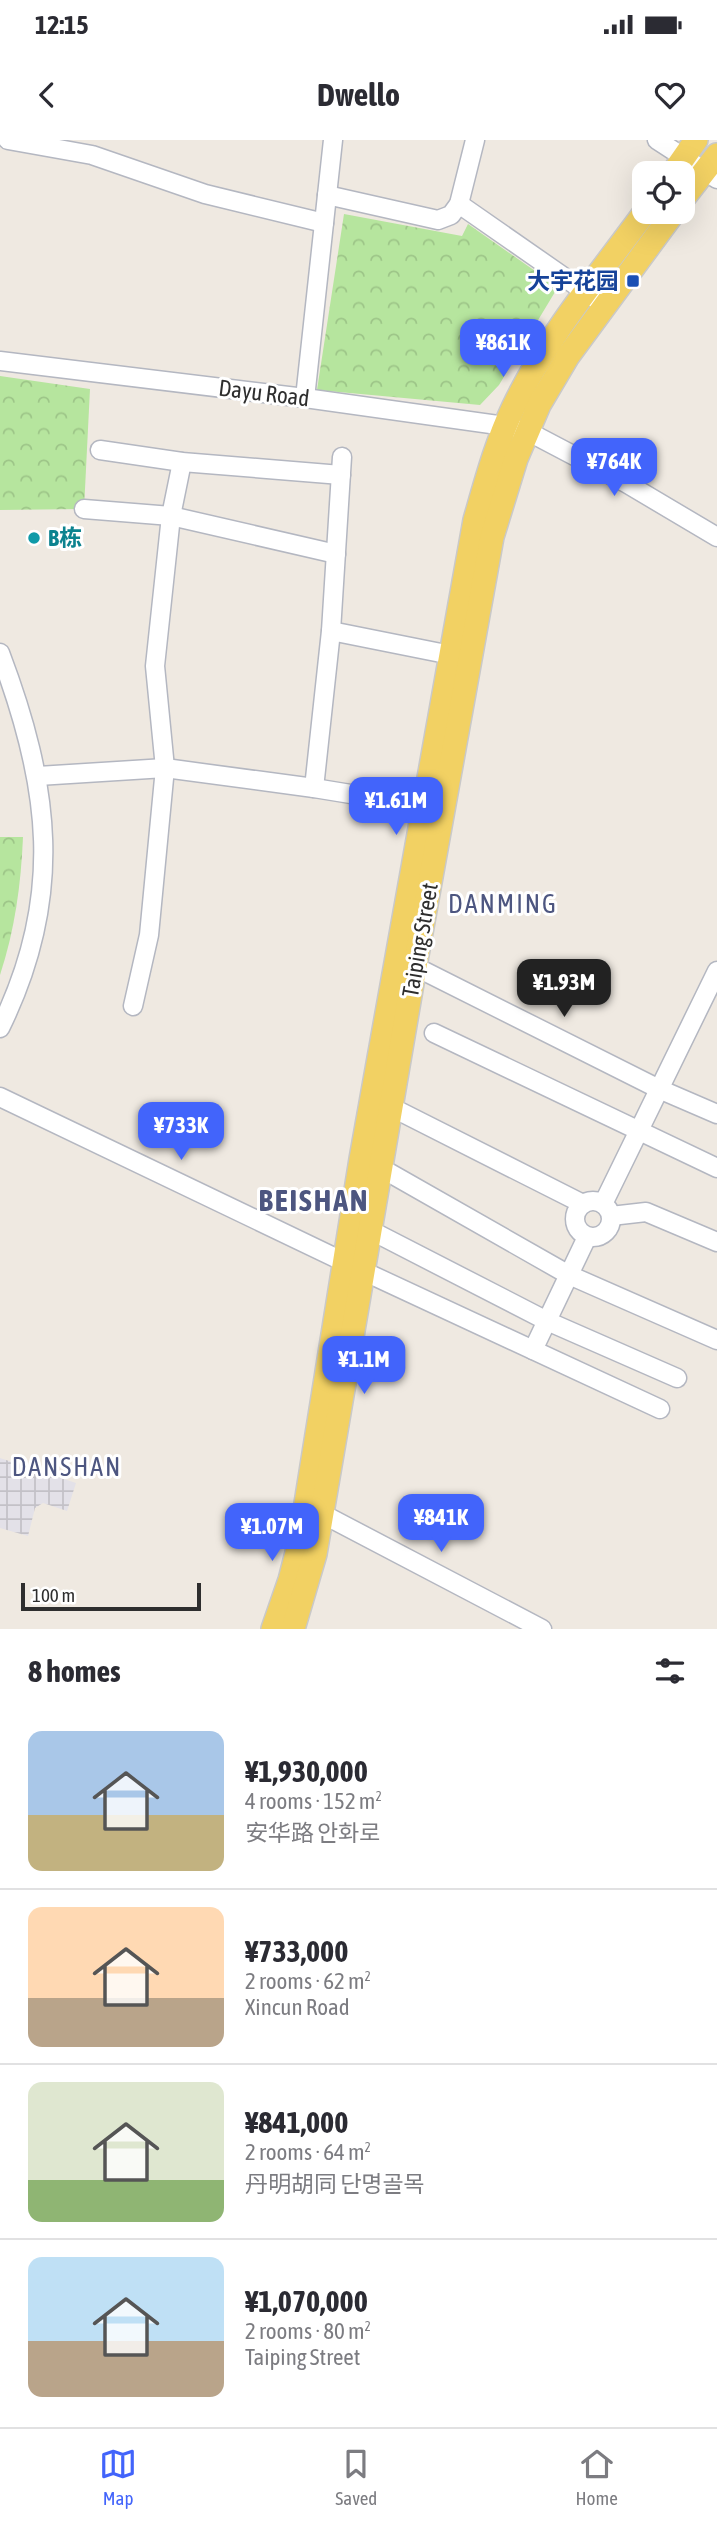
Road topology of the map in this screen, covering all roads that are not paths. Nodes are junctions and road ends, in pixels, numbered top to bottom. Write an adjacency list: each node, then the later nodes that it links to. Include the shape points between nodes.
1 (8, 140): 5 (street)
2 (333, 140): 9 (street)
3 (475, 140): 10 (street)
4 (657, 140): 6 (street)
5 (94, 148): 11 (street, via 205,194)
6 (689, 153): 7 (main road)
7 (714, 163): 8 (main road)
8 (695, 185)
9 (327, 195): 10 (street, via 438,220 451,215); 11 (street)
10 (459, 204): 14 (street)
11 (324, 223): 16 (street)
12 (638, 224): 14 (main road, Taiping Street)
13 (663, 224): 14 (main road, Taiping Street)
14 (595, 299): 17 (main road, Taiping Street, via 568,356)
15 (0, 361): 16 (street, Dayu Road)
16 (305, 398): 17 (street, Dayu Road)
17 (516, 428): 22 (street, Dayu Road, via 626,483); 26 (main road, Taiping Street, via 491,464 470,540); 31 (main road, Taiping Street, via 516,458 492,537)
18 (100, 450): 19 (street)
19 (182, 462): 21 (street); 23 (street, via 342,466)
20 (84, 509): 21 (street)
21 (171, 516): 23 (street); 27 (street, via 155,666)
22 (717, 537)
23 (336, 554): 24 (street)
24 (331, 631): 26 (street); 29 (street)
25 (0, 653): 28 (street, via 27,728)
26 (451, 655): 30 (main road, Taiping Street)
27 (165, 768): 28 (street); 29 (street); 33 (street, via 149,936)
28 (37, 776): 34 (street, via 43,841 39,912 18,992)
29 (314, 788): 30 (street)
30 (424, 806): 31 (main road, Taiping Street)
31 (406, 962): 36 (street); 38 (main road, Taiping Street); 48 (main road, Taiping Street)
32 (717, 971): 36 (street)
33 (133, 1006)
34 (0, 1028)
35 (434, 1033): 40 (street)
36 (659, 1089): 39 (street); 40 (street)
37 (0, 1097): 48 (street)
38 (391, 1107): 41 (main road, Taiping Street); 43 (street)
39 (717, 1114)
40 (638, 1131): 42 (street); 44 (street)
41 (381, 1168): 45 (main road, Taiping Street); 49 (street)
42 (717, 1168)
43 (583, 1204): 44 (street, via 593,1201); 46 (street, via 574,1219)
44 (607, 1210): 46 (street, via 609,1228); 47 (street, via 646,1212)
45 (370, 1230): 48 (main road, Taiping Street); 50 (street)
46 (587, 1237): 49 (street)
47 (717, 1242)
48 (354, 1266): 52 (street); 55 (main road, Taiping Street)
49 (569, 1275): 50 (street); 51 (street)
50 (547, 1321): 52 (street); 53 (street)
51 (717, 1340)
52 (533, 1350): 54 (street)
53 (677, 1378)
54 (660, 1409)
55 (314, 1509): 56 (main road, Taiping Street); 57 (main road, Taiping Street, via 312,1569); 59 (street)
56 (290, 1580): 57 (street); 58 (main road, Taiping Street)
57 (297, 1625)
58 (273, 1629)
59 (542, 1629)

